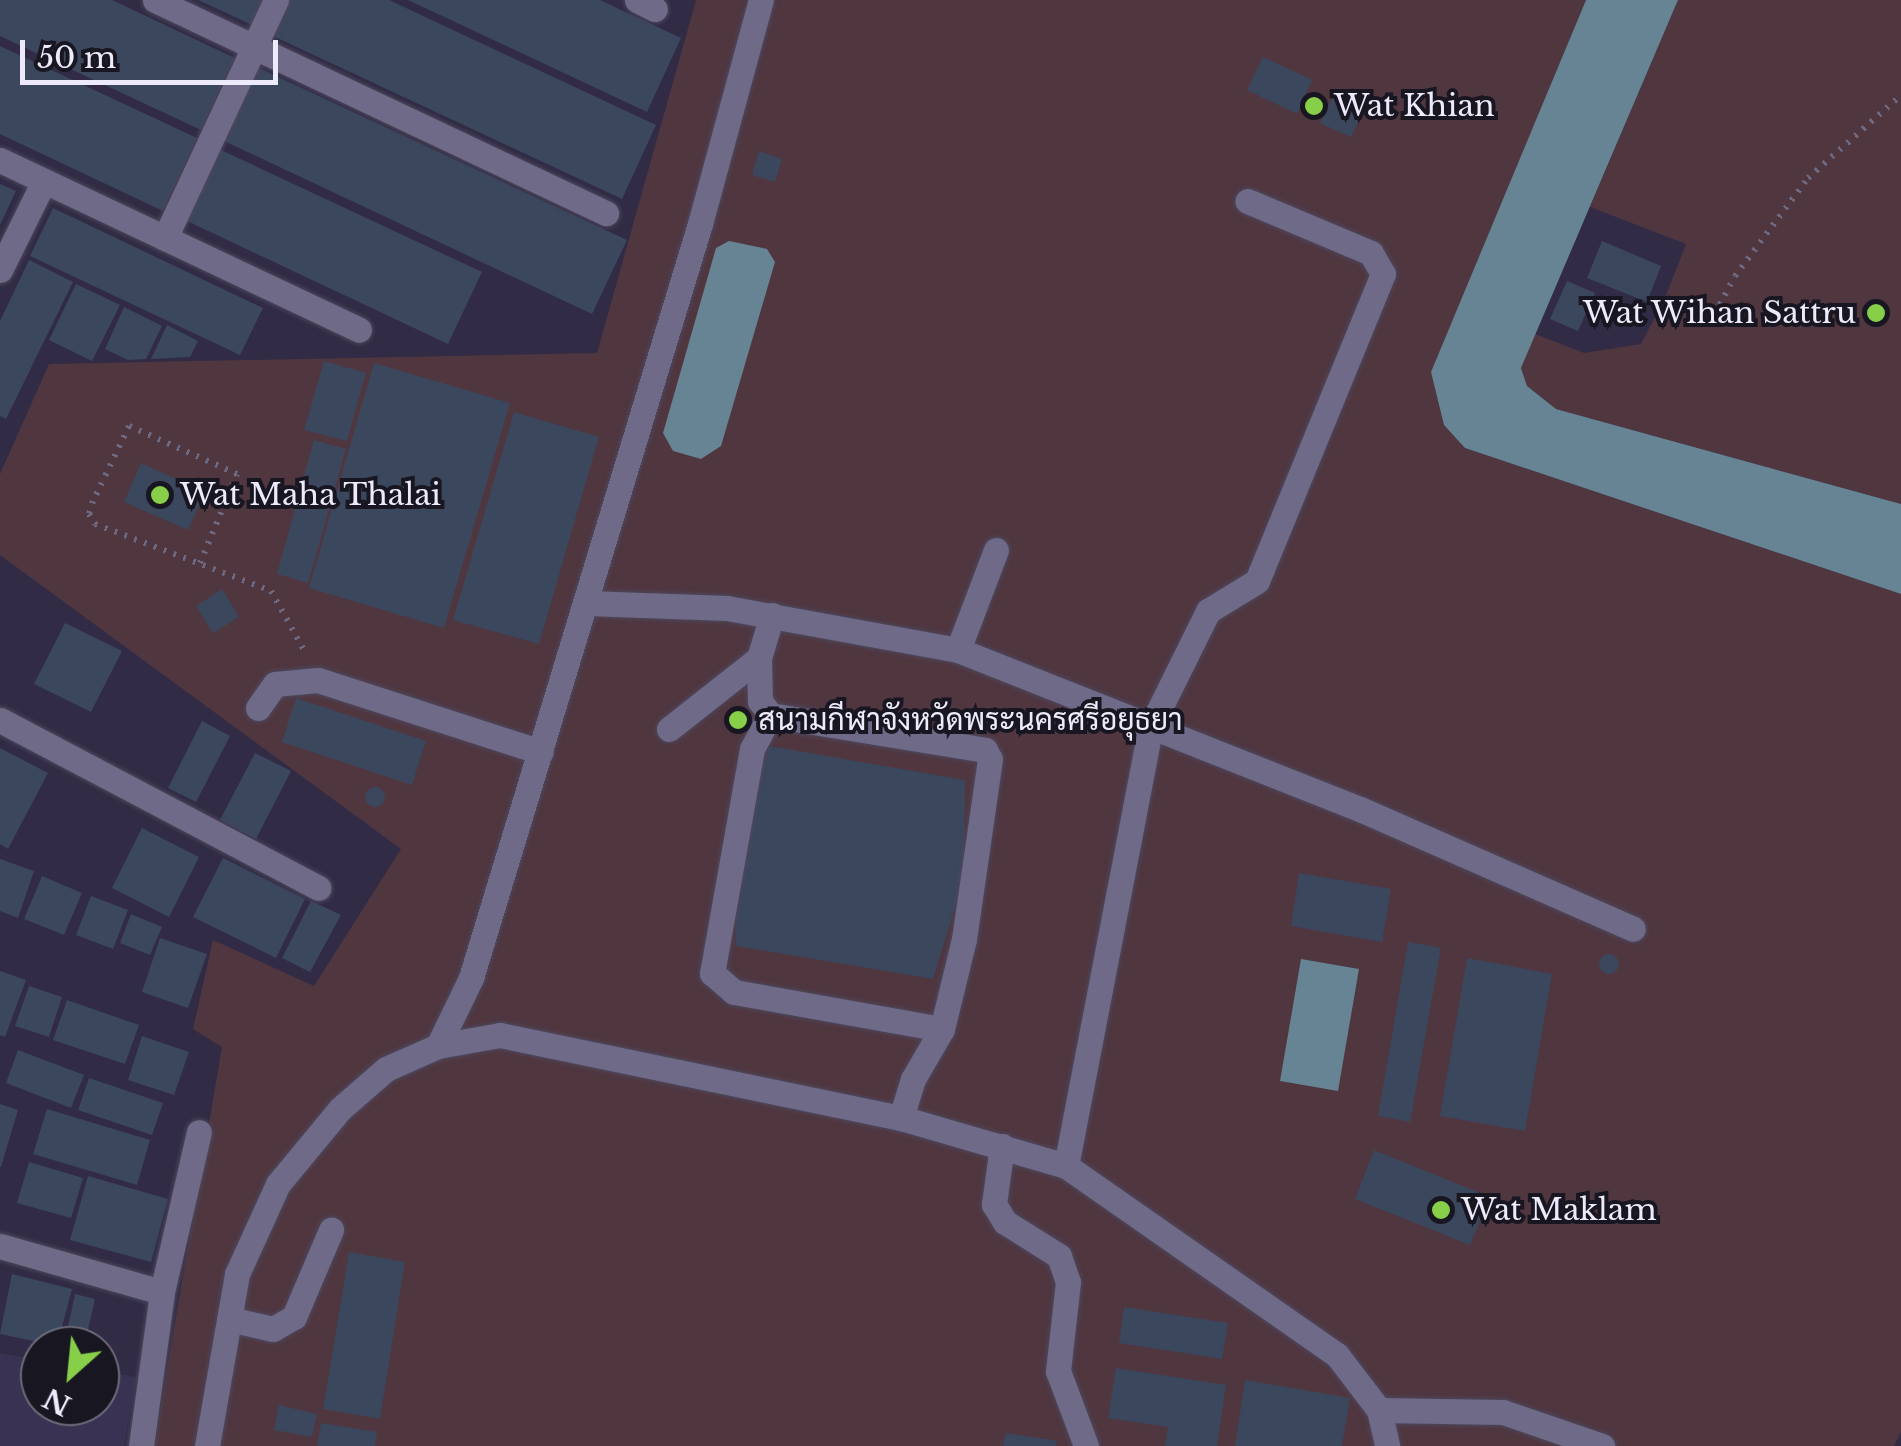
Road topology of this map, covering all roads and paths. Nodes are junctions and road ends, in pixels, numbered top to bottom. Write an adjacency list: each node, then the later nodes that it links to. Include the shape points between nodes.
1 (155, 0): 4 (street)
2 (276, 0): 4 (street)
3 (761, 0): 16 (street)
4 (254, 47): 9 (street); 10 (street)
5 (1901, 95): 12 (path, via 1808,178)
6 (0, 160): 7 (street)
7 (44, 180): 10 (street); 11 (street)
8 (1247, 201): 24 (street, via 1371,253 1383,274 1257,581 1208,611)
9 (606, 213)
10 (164, 238): 13 (street)
11 (0, 270)
12 (1710, 323)
13 (359, 330)
14 (996, 550): 18 (street)
15 (200, 564): 15 (path, via 96,524 89,514 129,426 237,474); 20 (path, via 271,591)
16 (586, 604): 17 (street); 26 (street)
17 (772, 614): 18 (street); 19 (street)
18 (958, 650): 24 (street)
19 (759, 658): 22 (street, via 760,701); 25 (street)
20 (318, 680): 21 (street, via 276,684); 26 (street)
21 (258, 708)
22 (770, 715): 29 (street, via 985,750 990,759 964,939); 29 (street, via 752,749 712,973 734,992)
23 (0, 720): 27 (street)
24 (1150, 728): 28 (street, via 1360,809); 34 (street)
25 (670, 729)
26 (541, 752): 30 (street, via 471,978)
27 (318, 888)
28 (1633, 929)
29 (942, 1029): 31 (street, via 913,1079)
30 (438, 1046): 31 (street, via 500,1035); 38 (street, via 386,1069 340,1109 278,1184 238,1274)
31 (901, 1118): 33 (street)
32 (199, 1132): 37 (street)
33 (1002, 1146): 34 (street); 42 (street, via 994,1204 1004,1222 1059,1256 1068,1282 1058,1371)
34 (1066, 1166): 39 (street, via 1337,1355)
35 (331, 1230): 38 (street, via 294,1318 273,1329)
36 (0, 1246): 37 (street)
37 (162, 1292): 40 (street)
38 (230, 1319): 41 (street)
39 (1379, 1410): 43 (street); 44 (street, via 1503,1412)
40 (141, 1446)
41 (207, 1446)
42 (1086, 1446)
43 (1387, 1446)
44 (1602, 1446)

